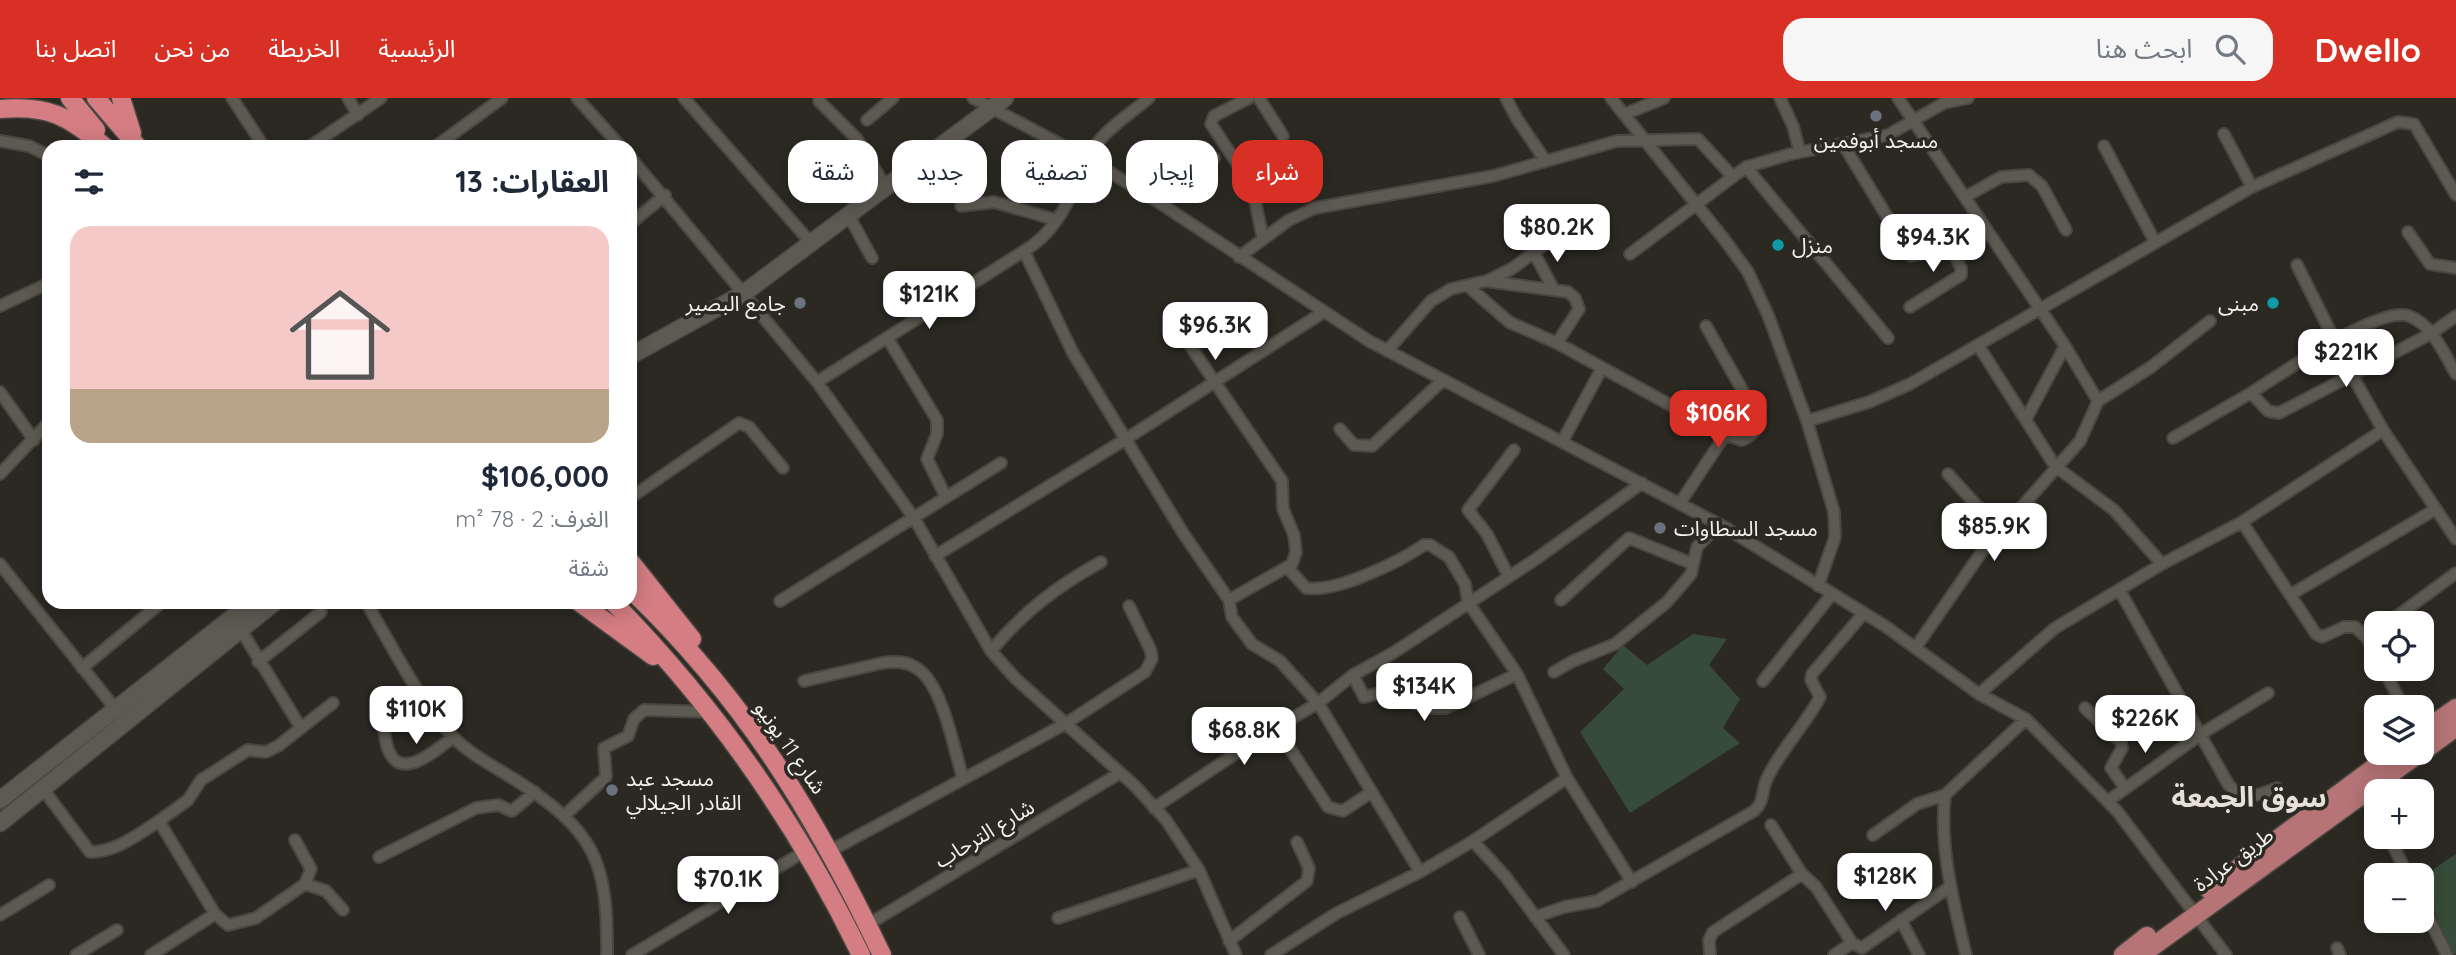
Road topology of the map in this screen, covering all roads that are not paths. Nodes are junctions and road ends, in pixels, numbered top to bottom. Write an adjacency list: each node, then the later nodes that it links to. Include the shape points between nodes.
1 (70, 98): 31 (highway)
2 (96, 98): 32 (highway)
3 (232, 98): 34 (street)
4 (348, 98): 25 (street)
5 (381, 98): 25 (street)
6 (502, 98): 36 (street)
7 (577, 98): 37 (street)
8 (684, 98): 68 (street)
9 (893, 98): 26 (street)
10 (973, 98): 22 (street)
11 (1149, 98): 39 (street)
12 (1249, 98): 67 (street, via 1214,117 1212,124 1252,186)
13 (1259, 98): 29 (street)
14 (1506, 98): 46 (street)
15 (1611, 98): 24 (street)
16 (1664, 98): 24 (street)
17 (1780, 98): 45 (street)
18 (1898, 98): 27 (street)
19 (1963, 98): 27 (street, via 1944,103)
20 (122, 101): 33 (highway)
21 (819, 101): 51 (street, via 857,139)
22 (998, 103): 38 (street); 51 (main road)
23 (0, 109): 30 (highway, via 30,107 57,113)
24 (1625, 114): 41 (street)
25 (358, 115): 35 (street)
26 (867, 120)
27 (1916, 121): 42 (street, via 1888,135); 54 (street)
28 (2224, 134): 50 (street)
29 (1283, 136)
30 (98, 140)
31 (102, 140)
32 (132, 140)
33 (135, 140)
34 (259, 140)
35 (320, 140)
36 (445, 140)
37 (615, 140)
38 (1058, 140)
39 (1100, 140)
40 (0, 141): 44 (street)
41 (1646, 141): 46 (street, via 1617,141); 49 (street, via 1698,139); 57 (street)
42 (1843, 144): 45 (street); 66 (street, via 1909,254 1915,256)
43 (2104, 146): 69 (street)
44 (42, 152)
45 (1800, 152): 48 (street)
46 (1545, 160): 67 (street, via 1493,176 1315,208)
47 (637, 164): 52 (street)
48 (1746, 167): 49 (street); 91 (street)
49 (1734, 177): 57 (street)
50 (2252, 187): 53 (street, via 2407,121 2424,137); 69 (street)
51 (887, 188): 59 (main road)
52 (665, 195): 62 (street); 81 (street)
53 (2456, 195)
54 (1965, 197): 61 (street); 64 (street, via 2001,177 2029,175 2042,186)
55 (1066, 203): 63 (street)
56 (1159, 203): 73 (street)
57 (1698, 205): 72 (street); 109 (street, via 1748,272)
58 (961, 206): 63 (street, via 994,202)
59 (849, 216): 68 (main road); 74 (street)
60 (1581, 217): 71 (street)
61 (1978, 217): 66 (street); 84 (street)
62 (637, 218)
63 (1057, 220): 70 (street, via 1044,240)
64 (2066, 230)
65 (2408, 232): 76 (street, via 2430,264)
66 (1946, 238): 83 (street, via 1961,275)
67 (1263, 239): 73 (street)
68 (811, 243): 81 (main road)
69 (2155, 243): 84 (street)
70 (1024, 251): 90 (street); 115 (street, via 1073,353)
71 (1533, 251): 77 (street, via 1502,276); 80 (street)
72 (1630, 254)
73 (1239, 257): 85 (street)
74 (872, 258)
75 (2297, 265): 92 (street)
76 (2456, 268)
77 (1486, 281): 79 (street); 80 (street)
78 (42, 286): 82 (street)
79 (1468, 286): 93 (street, via 1509,322); 97 (street, via 1439,295)
80 (1553, 290): 93 (street, via 1568,292 1579,304)
81 (744, 293): 98 (main road); 104 (street)
82 (0, 306)
83 (1910, 307)
84 (2040, 309): 94 (street); 95 (street)
85 (1322, 313): 97 (street); 102 (street)
86 (2456, 316): 89 (street)
87 (2210, 321): 107 (street)
88 (1706, 326): 113 (street, via 1758,421 1748,438)
89 (2432, 333): 92 (street, via 2410,316 2390,315); 100 (street); 101 (street)
90 (888, 338): 104 (street); 126 (street, via 937,421 927,459)
91 (1888, 338)
92 (2335, 341): 100 (street); 106 (street)
93 (1557, 343): 99 (street)
94 (1978, 345): 108 (street); 109 (street, via 1910,384)
95 (2065, 346): 107 (street); 108 (street)
96 (1191, 347): 102 (street)
97 (1387, 351): 103 (street)
98 (637, 352)
99 (1602, 368): 113 (street); 117 (street)
100 (2352, 374): 106 (street, via 2279,413 2268,411); 112 (street)
101 (2456, 374)
102 (1214, 381): 115 (street); 139 (street, via 1284,486 1283,509 1291,523 1296,552)
103 (1442, 381): 110 (street, via 1372,446 1354,445); 117 (street)
104 (817, 382): 129 (street)
105 (0, 392): 116 (street)
106 (2250, 393): 114 (street)
107 (2098, 401): 120 (street, via 2080,441)
108 (2026, 419): 120 (street)
109 (1807, 421): 143 (street, via 1834,512 1833,546)
110 (1340, 429)
111 (42, 430): 116 (street)
112 (2383, 430): 128 (street); 131 (street)
113 (1725, 435): 127 (street)
114 (2173, 438)
115 (1126, 439): 134 (street); 148 (street)
116 (34, 440): 122 (street)
117 (1562, 442): 124 (street)
118 (1514, 450): 142 (street, via 1468,510 1487,534)
119 (1001, 463): 126 (street)
120 (2055, 466): 130 (street); 138 (street, via 2114,510)
121 (783, 468): 125 (street, via 749,427 738,423)
122 (0, 474)
123 (1948, 474): 130 (street, via 1979,508)
124 (1642, 483): 127 (street); 142 (street)
125 (637, 493)
126 (946, 497): 129 (street)
127 (1680, 503): 132 (street)
128 (2436, 509): 133 (street); 146 (street)
129 (914, 518): 134 (street); 150 (street)
130 (2010, 522): 164 (street, via 1982,553)
131 (2242, 522): 138 (street); 146 (street)
132 (1719, 524): 137 (street, via 1697,547); 143 (street)
133 (2456, 539)
134 (935, 556): 165 (street)
135 (1101, 562): 165 (street, via 1045,595)
136 (0, 564): 167 (street)
137 (1692, 564): 149 (street, via 1629,538); 168 (street, via 1691,575 1672,597 1626,637)
138 (2162, 564): 144 (street)
139 (1287, 567): 148 (street); 151 (street, via 1306,588 1318,590 1430,545 1449,557 1465,584)
140 (637, 569): 173 (highway, via 681,622)
141 (2456, 572): 159 (street)
142 (1509, 577): 151 (street)
143 (1818, 586): 145 (street)
144 (2120, 591): 175 (street, via 2037,641); 190 (street)
145 (1832, 594): 161 (street); 172 (street)
146 (2290, 595): 163 (street, via 2319,636 2348,626)
147 (637, 596): 173 (highway, شارع 11 يونيو)
148 (1229, 600): 177 (street, via 1232,617 1252,644 1280,660)
149 (1561, 600)
150 (780, 601)
151 (1468, 602): 169 (street); 170 (street)
152 (1129, 606): 184 (street, via 1151,651 1150,665)
153 (154, 609): 167 (street)
154 (243, 609): 181 (main road)
155 (266, 609): 162 (main road)
156 (370, 609): 191 (street)
157 (589, 609): 178 (highway, via 648,652)
158 (619, 609): 178 (highway, شارع 11 يونيو)
159 (2404, 611)
160 (321, 612): 166 (street)
161 (1863, 614): 164 (street); 223 (street, via 1812,674 1820,697 1765,783 1761,804)
162 (241, 629): 166 (street); 183 (main road)
163 (2364, 631)
164 (1916, 647): 175 (street)
165 (990, 651): 184 (street)
166 (258, 662): 189 (street)
167 (82, 668): 181 (street)
168 (1554, 672)
169 (1353, 674): 170 (street, via 1364,697 1380,693 1430,708 1446,708); 177 (street)
170 (1517, 674): 197 (street)
171 (804, 681): 196 (street, via 895,661 915,667 934,691)
172 (1763, 681)
173 (723, 690): 218 (highway, شارع 11 يونيو, via 789,780)
174 (2268, 693): 190 (street)
175 (1979, 694): 182 (street)
176 (333, 703): 189 (street)
177 (1318, 703): 187 (street); 203 (street)
178 (707, 707): 209 (street, via 644,710 634,719 628,736 604,748 606,777); 217 (highway, شارع 11 يونيو)
179 (2085, 708): 199 (street, via 2121,742 2112,768)
180 (2456, 708): 185 (main road)
181 (116, 709): 183 (street); 206 (main road)
182 (2026, 719): 205 (street); 207 (street)
183 (126, 722): 201 (main road)
184 (1065, 724): 195 (street); 196 (street)
185 (2434, 724)
186 (384, 727): 191 (street, via 387,748 399,763 408,766)
187 (1276, 727): 203 (street, via 1328,807 1342,811); 208 (street)
188 (2456, 727): 192 (main road, طريق عرادة)
189 (301, 728): 210 (street, via 278,746 265,752 248,750 210,773 188,800)
190 (2201, 734): 199 (street); 200 (street, via 2237,795 2253,797)
191 (453, 737): 202 (street)
192 (2434, 743)
193 (2378, 765): 227 (main road, طريق عرادة)
194 (2403, 765): 198 (main road, طريق عرادة)
195 (1120, 773): 208 (street); 235 (street, شارع الترحاب)
196 (963, 778): 218 (street)
197 (1567, 778): 215 (street); 223 (street)
198 (2383, 779)
199 (2125, 788): 207 (street)
200 (2277, 788)
201 (43, 789): 210 (street, via 90,852 119,846); 211 (main road)
202 (535, 792): 209 (street); 219 (street, via 512,811 498,805 468,811)
203 (1370, 793): 221 (street)
204 (2364, 793): 227 (main road, طريق عرادة)
205 (1945, 795): 213 (street, via 1917,804); 226 (street)
206 (0, 800)
207 (2108, 801): 227 (street)
208 (1154, 807): 220 (street)
209 (565, 815): 242 (street, via 583,837 602,880 608,904)
210 (159, 821): 229 (street)
211 (0, 823)
212 (1771, 825): 222 (street)
213 (1873, 835)
214 (295, 840): 224 (street, via 311,869)
215 (1473, 841): 221 (street); 232 (street)
216 (1297, 842): 238 (street, via 1309,868 1307,881)
217 (807, 850): 243 (street); 244 (highway, شارع 11 يونيو)
218 (830, 851): 235 (highway, شارع 11 يونيو)
219 (379, 857)
220 (1199, 870): 233 (street); 238 (street)
221 (1420, 872): 247 (street, via 1337,914)
222 (1802, 874): 239 (street, via 1816,887); 250 (street, via 1713,932)
223 (1632, 882): 232 (street, via 1592,904)
224 (305, 884): 228 (street, via 326,891); 229 (street, via 256,918 233,927)
225 (48, 885): 230 (street)
226 (1951, 886): 234 (street); 253 (street)
227 (2193, 909): 254 (main road, طريق عرادة); 255 (main road, طريق عرادة); 256 (street)
228 (344, 910)
229 (215, 914): 241 (street)
230 (0, 915)
231 (1460, 917): 248 (street)
232 (1535, 917): 249 (street)
233 (1058, 918)
234 (1901, 920): 239 (street, via 1862,948); 252 (street)
235 (867, 925): 245 (highway, شارع 11 يونيو)
236 (2434, 928): 257 (street)
237 (117, 930): 240 (street)
238 (1229, 941): 246 (street)
239 (1852, 943): 251 (street)
240 (76, 955)
241 (150, 955)
242 (607, 955)
243 (632, 955)
244 (860, 955)
245 (881, 955)
246 (1236, 955)
247 (1271, 955)
248 (1479, 955)
249 (1564, 955)
250 (1710, 955)
251 (1834, 955)
252 (1919, 955)
253 (1966, 955)
254 (2123, 955)
255 (2141, 955)
256 (2226, 955)
257 (2447, 955)

